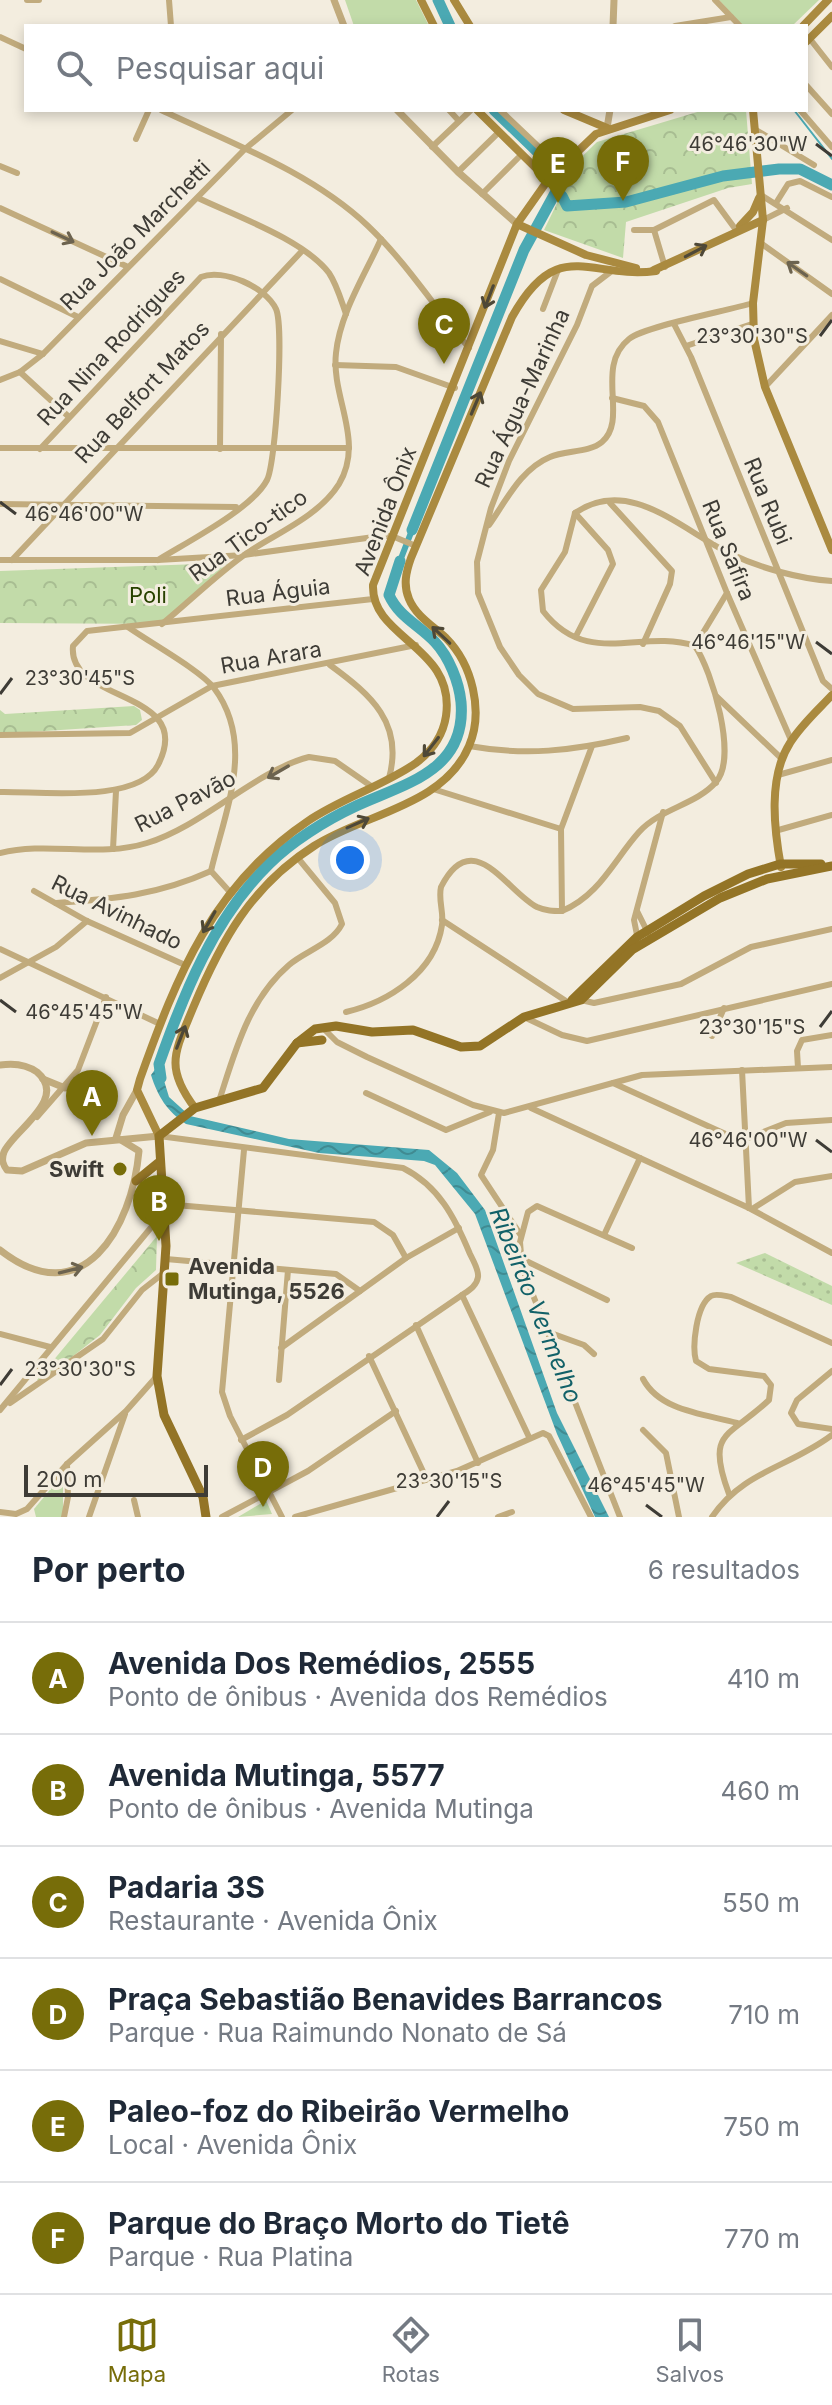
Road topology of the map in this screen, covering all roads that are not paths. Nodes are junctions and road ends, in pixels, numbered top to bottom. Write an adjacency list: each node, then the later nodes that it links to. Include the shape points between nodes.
1 (27, 0): 2 (street)
2 (39, 0)
3 (169, 0): 13 (street)
4 (334, 0): 14 (street)
5 (421, 0): 15 (main road)
6 (454, 0): 16 (main road)
7 (614, 0): 17 (street)
8 (715, 0): 11 (street)
9 (828, 0): 10 (main road)
10 (814, 16): 12 (street); 20 (main road)
11 (731, 17): 18 (street); 19 (street)
12 (831, 19): 22 (main road)
13 (171, 24)
14 (343, 24)
15 (433, 24)
16 (469, 24)
17 (613, 24)
18 (687, 24)
19 (738, 24)
20 (805, 24)
21 (0, 37): 23 (street)
22 (808, 40): 24 (street)
23 (24, 48)
24 (832, 67)
25 (808, 87): 39 (street)
26 (148, 112): 44 (street)
27 (165, 112): 47 (street)
28 (290, 112): 47 (street, Rua João Marchetti)
29 (399, 112): 45 (street)
30 (451, 112): 40 (street)
31 (469, 112): 40 (street)
32 (479, 112): 43 (main road)
33 (502, 112): 51 (street)
34 (569, 112): 41 (main road)
35 (610, 112): 41 (street)
36 (663, 112): 41 (main road)
37 (755, 112): 42 (main road)
38 (802, 112): 46 (street)
39 (832, 114)
40 (459, 121): 45 (street)
41 (607, 128): 51 (main road, Avenida Ônix)
42 (756, 130): 49 (street); 56 (main road)
43 (498, 133): 48 (main road); 52 (street)
44 (136, 139)
45 (432, 147): 52 (street)
46 (832, 147)
47 (245, 149): 58 (street, Rua João Marchetti); 68 (street, via 320,189)
48 (521, 155): 54 (main road); 55 (street)
49 (814, 165)
50 (0, 166): 53 (street)
51 (560, 167): 54 (main road, Avenida Ônix)
52 (458, 172): 55 (street)
53 (17, 173)
54 (548, 180): 63 (main road, Avenida Ônix)
55 (482, 194): 63 (street)
56 (761, 194): 59 (street); 62 (main road); 67 (main road)
57 (832, 197): 59 (street, via 800,181 788,184)
58 (198, 198): 71 (street); 72 (street, Rua João Marchetti)
59 (776, 203): 61 (street)
60 (0, 208): 72 (street, one-way to 72)
61 (787, 208): 62 (street); 69 (street)
62 (763, 220): 64 (main road); 70 (main road)
63 (517, 224): 73 (main road, via 610,263); 89 (main road, Avenida Ônix, one-way to 89)
64 (746, 226): 67 (main road); 70 (main road)
65 (634, 230): 66 (street)
66 (654, 230): 67 (street, via 714,200); 73 (street)
67 (736, 230): 73 (main road, one-way to 67)
68 (381, 239): 81 (street, Rua Tico-tico); 89 (street)
69 (832, 240)
70 (762, 244): 78 (street, one-way to 70); 79 (main road)
71 (302, 251): 77 (street, Rua Belfort Matos); 81 (street, via 333,279)
72 (126, 266): 83 (street, Rua João Marchetti)
73 (660, 269): 75 (main road)
74 (558, 270): 75 (main road, via 582,264); 80 (street); 112 (main road, Avenida Ônix, one-way to 74, via 512,317 530,288)
75 (613, 270): 109 (street, Rua Água-Marinha, via 592,286 509,461)
76 (0, 279): 83 (street)
77 (260, 292): 86 (street, Rua Belfort Matos); 97 (street, Rua Nina Rodrigues, via 220,274 201,277); 103 (street, via 273,304 278,320)
78 (832, 294)
79 (753, 303): 84 (street); 85 (main road)
80 (543, 309)
81 (346, 315): 91 (street, Rua Tico-tico)
82 (832, 315): 94 (street)
83 (78, 317): 90 (street, Rua João Marchetti)
84 (674, 324): 88 (street, Rua Rubi); 96 (street, via 637,334 621,347 613,363)
85 (752, 324): 88 (street); 94 (main road)
86 (221, 334): 101 (street, Rua Belfort Matos); 102 (street)
87 (0, 341): 90 (street)
88 (686, 346): 118 (street, Rua Rubi)
89 (469, 348): 95 (main road, Avenida Ônix)
90 (43, 354): 92 (street, Rua João Marchetti)
91 (335, 365): 95 (street, via 387,366); 99 (street, Rua Tico-tico)
92 (20, 372): 93 (street, Rua João Marchetti); 97 (street)
93 (0, 380)
94 (765, 387): 113 (main road)
95 (455, 388): 110 (main road, Avenida Ônix)
96 (612, 398): 109 (street, via 606,439 530,469); 111 (street, Rua Safira, via 640,404 653,414)
97 (69, 417): 100 (street, Rua Nina Rodrigues)
98 (0, 448): 100 (street)
99 (349, 448): 103 (street); 114 (street, Rua Tico-tico, via 343,475 326,500)
100 (40, 449): 101 (street)
101 (115, 449): 102 (street); 106 (street, Rua Belfort Matos)
102 (220, 449): 103 (street)
103 (274, 450): 107 (street, via 268,478)
104 (610, 503): 108 (street); 111 (street, via 648,506); 125 (street, via 672,571)
105 (0, 504): 106 (street)
106 (62, 504): 107 (street); 116 (street, Rua Belfort Matos)
107 (238, 507): 117 (street)
108 (575, 513): 124 (street, via 613,560); 124 (street, via 565,552 543,585 540,601 548,617)
109 (485, 531): 143 (street, Rua Água-Marinha, via 476,570 478,593 486,619 519,675 538,694 561,706 640,707 664,714 685,733)
110 (393, 537): 112 (street); 114 (street); 121 (main road, Avenida Ônix, via 375,577)
111 (704, 541): 118 (street); 120 (street, Rua Safira)
112 (414, 546): 137 (main road, Avenida Ônix, one-way to 112, via 475,712 465,666 407,595)
113 (832, 550)
114 (244, 555): 117 (street); 122 (street, Rua Tico-tico)
115 (0, 560): 116 (street)
116 (12, 560): 117 (street)
117 (158, 560)
118 (775, 568): 119 (street); 130 (street, Rua Rubi, via 823,681)
119 (832, 581)
120 (727, 593): 127 (street); 136 (street, Rua Safira)
121 (373, 599): 122 (street, Rua Águia); 126 (main road, Avenida Ônix)
122 (162, 624): 123 (street, Rua Águia)
123 (128, 627): 129 (street); 133 (street, Rua Águia, via 81,633 72,656 99,686 136,701)
124 (576, 636): 125 (street, via 600,645)
125 (643, 644): 127 (street)
126 (416, 645): 128 (street, Rua Arara); 142 (main road, Avenida Ônix, one-way to 142, via 444,684 445,722 424,757)
127 (695, 646): 132 (street)
128 (330, 665): 129 (street, Rua Arara); 142 (street, via 368,693 384,715 393,751)
129 (212, 686): 133 (street, Rua Arara); 148 (street, via 236,743)
130 (832, 689)
131 (832, 695): 136 (main road)
132 (716, 696): 139 (street); 143 (street, via 724,757)
133 (157, 717): 134 (street, Rua Arara, via 130,733); 146 (street, via 164,739 155,771 139,784)
134 (0, 735)
135 (627, 738): 138 (street)
136 (791, 740): 139 (main road)
137 (469, 746): 138 (street, via 529,753); 145 (main road)
138 (592, 746): 151 (street)
139 (782, 759): 141 (main road)
140 (832, 760): 141 (street)
141 (778, 775): 152 (main road)
142 (389, 778): 144 (main road, Avenida Ônix)
143 (716, 783): 149 (street)
144 (371, 786): 148 (street, Rua Pavão, one-way to 148, via 335,761 315,756 296,761); 162 (main road, Avenida Ônix, via 307,821)
145 (433, 789): 151 (street); 155 (main road, one-way to 145, via 338,831)
146 (116, 791): 147 (street); 153 (street)
147 (0, 792)
148 (229, 801): 153 (street, Rua Pavão, via 152,842); 158 (street)
149 (663, 812): 164 (street, via 639,832 588,896); 165 (street)
150 (832, 815): 152 (street)
151 (561, 829): 164 (street)
152 (775, 831): 156 (main road)
153 (113, 849): 154 (street, Rua Pavão)
154 (0, 853)
155 (297, 857): 199 (street, via 335,903 341,926 289,965 264,992); 201 (main road, one-way to 155, via 174,1068 185,1027 240,913)
156 (780, 864): 157 (main road); 159 (main road); 160 (main road, via 750,877); 169 (main road, via 732,881)
157 (832, 864): 159 (main road)
158 (211, 871): 162 (street); 163 (street, via 163,891)
159 (788, 875): 160 (main road)
160 (740, 889): 169 (main road)
161 (34, 891): 163 (street, Rua Avinhado)
162 (229, 891): 173 (main road, Avenida Ônix, one-way to 173)
163 (56, 903): 167 (street, Rua Avinhado)
164 (562, 911): 166 (street, via 534,905 494,868 473,862 445,880)
165 (637, 911): 169 (street); 170 (street, via 633,927)
166 (442, 920): 178 (street); 180 (street, via 434,946 405,986 373,1006)
167 (87, 921): 172 (street, via 56,947); 173 (street, Rua Avinhado)
168 (832, 929): 177 (street, via 751,947 681,984 594,1003)
169 (649, 934): 170 (main road)
170 (639, 940): 177 (main road); 178 (main road)
171 (0, 949): 172 (street)
172 (28, 961): 174 (street); 176 (street)
173 (185, 965): 182 (main road, Avenida Ônix)
174 (0, 978)
175 (832, 984): 179 (street)
176 (106, 997): 182 (street); 196 (street, via 84,1057)
177 (581, 1000): 178 (main road)
178 (569, 1003): 181 (main road)
179 (724, 1008): 181 (street, via 587,1041); 186 (street)
180 (346, 1012)
181 (524, 1017): 183 (main road, via 471,1048 422,1031)
182 (160, 1024): 197 (main road, Avenida Ônix)
183 (322, 1026): 184 (main road); 188 (street)
184 (310, 1032): 187 (street); 189 (main road)
185 (832, 1035): 192 (street, via 802,1040)
186 (712, 1036)
187 (322, 1040): 188 (street); 189 (main road)
188 (337, 1042): 202 (street)
189 (297, 1043): 199 (main road, via 263,1088)
190 (0, 1065): 194 (street, via 24,1066)
191 (832, 1067): 192 (street)
192 (798, 1068): 193 (street)
193 (742, 1070): 195 (street, via 642,1075); 208 (street)
194 (43, 1079): 196 (street); 204 (street)
195 (613, 1083): 200 (street); 208 (street)
196 (65, 1088): 204 (street)
197 (137, 1090): 206 (main road); 207 (street, Avenida Ônix)
198 (366, 1093): 202 (street, via 446,1130)
199 (219, 1101): 201 (main road)
200 (531, 1108): 203 (street); 210 (street)
201 (192, 1110): 206 (main road)
202 (490, 1112): 203 (street)
203 (499, 1113): 219 (street, via 493,1150 481,1175)
204 (35, 1120): 207 (street, via 4,1153 7,1170 22,1171 68,1149)
205 (832, 1120): 208 (street, via 786,1123)
206 (159, 1136): 207 (street); 209 (street); 211 (main road)
207 (116, 1138): 213 (street, via 137,1148)
208 (745, 1141): 215 (street)
209 (244, 1150): 216 (street); 217 (street, via 403,1168 438,1195)
210 (640, 1158): 215 (street); 218 (street)
211 (158, 1163): 213 (main road); 214 (main road)
212 (832, 1176): 215 (street, via 795,1182)
213 (136, 1181): 221 (street, one-way to 213, via 43,1273 83,1267 109,1242)
214 (164, 1208): 216 (street); 225 (main road); 236 (street)
215 (750, 1208): 222 (street)
216 (238, 1209): 223 (street, via 374,1222 393,1235); 226 (street)
217 (459, 1228): 223 (street); 230 (street, via 478,1274)
218 (604, 1235): 219 (street, via 537,1206 528,1212); 220 (street)
219 (521, 1236): 224 (street)
220 (632, 1248)
221 (0, 1250)
222 (832, 1253)
223 (406, 1258): 229 (street)
224 (520, 1258): 231 (street); 233 (street)
225 (166, 1259): 226 (street); 228 (main road)
226 (233, 1265): 227 (street); 252 (street, via 222,1392)
227 (288, 1270): 229 (street, via 336,1274); 237 (street)
228 (166, 1271): 241 (main road); 244 (street, via 142,1290 103,1339)
229 (360, 1291): 237 (street)
230 (462, 1295): 232 (street); 251 (street)
231 (607, 1300)
232 (416, 1325): 239 (street); 253 (street)
233 (548, 1331): 238 (street); 271 (street)
234 (0, 1334): 236 (street)
235 (832, 1343): 247 (street, via 746,1302 711,1296 698,1327 696,1361 709,1369 764,1376 771,1385 769,1400)
236 (50, 1347): 244 (street)
237 (281, 1348): 243 (street)
238 (594, 1354)
239 (369, 1356): 246 (street); 252 (street, via 299,1407)
240 (832, 1371): 248 (street, via 797,1400 791,1413 798,1424)
241 (157, 1376): 245 (street); 265 (main road, via 164,1415 203,1497)
242 (643, 1379): 247 (street, via 667,1402)
243 (279, 1380)
244 (2, 1409)
245 (126, 1411): 254 (street); 263 (street)
246 (396, 1411): 255 (street); 256 (street, via 325,1461)
247 (737, 1423): 257 (street, via 718,1456)
248 (832, 1429)
249 (643, 1430): 272 (street, via 666,1453)
250 (832, 1435): 257 (street)
251 (529, 1437): 253 (street); 270 (street, via 549,1436)
252 (241, 1440): 256 (street)
253 (478, 1463): 255 (street)
254 (67, 1464): 259 (street, via 27,1509); 262 (street)
255 (427, 1480): 268 (street)
256 (268, 1490): 266 (street); 267 (street)
257 (729, 1494): 261 (street)
258 (134, 1500): 264 (street)
259 (0, 1512)
260 (512, 1512): 269 (street)
261 (715, 1516)
262 (64, 1517)
263 (89, 1517)
264 (138, 1517)
265 (206, 1517)
266 (222, 1517)
267 (282, 1517)
268 (295, 1517)
269 (498, 1517)
270 (591, 1517)
271 (620, 1517)
272 (679, 1517)

